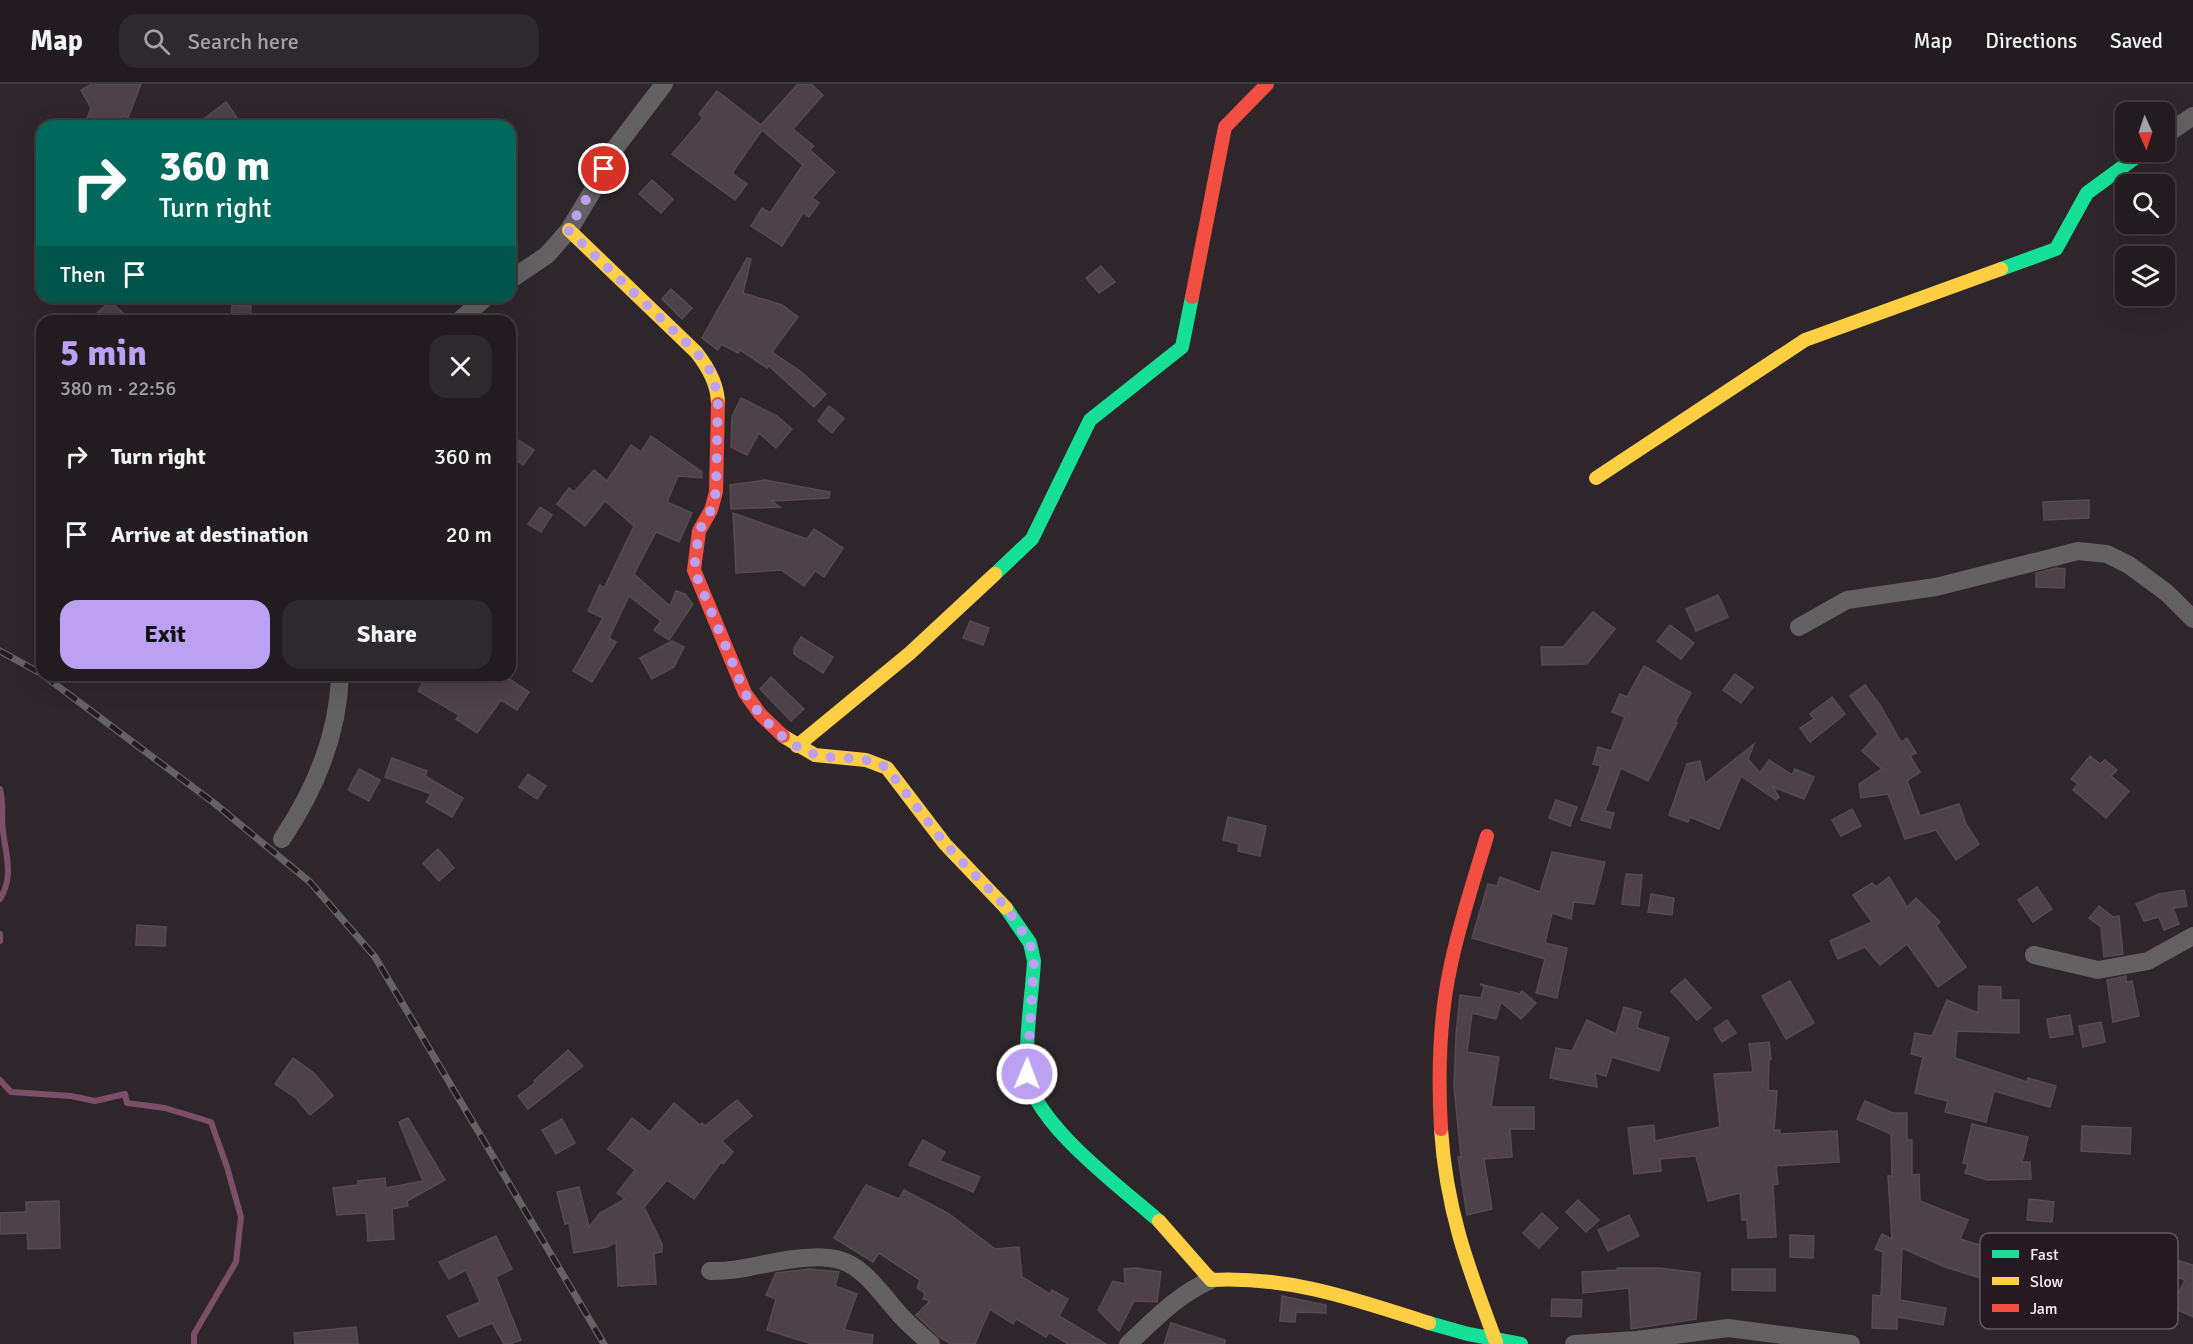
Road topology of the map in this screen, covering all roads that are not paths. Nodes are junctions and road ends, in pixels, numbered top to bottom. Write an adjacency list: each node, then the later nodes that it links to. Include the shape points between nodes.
1 (664, 84): 6 (street, via 613,151)
2 (1267, 84): 14 (street, via 1225,127 1182,347 1090,420 1032,539 910,654)
3 (2193, 116): 4 (street)
4 (2175, 128)
5 (2129, 162): 10 (street, via 2087,193 2056,249 1805,340)
6 (568, 230): 7 (street, via 547,255); 14 (street, via 696,352 715,380 716,492 699,531 694,570 745,693 754,707)
7 (516, 276)
8 (479, 303): 9 (street)
9 (466, 315)
10 (1596, 478)
11 (2193, 619): 12 (street, via 2168,593 2129,565 2107,554 2078,551 1936,586 1847,600)
12 (1799, 627)
13 (339, 681): 16 (street, via 320,771 313,790)
14 (797, 746): 20 (street, via 816,755 874,762 887,768 945,844 1005,906 1024,932 1034,961 1027,1074 1039,1103 1074,1149 1159,1221)
15 (1487, 836): 21 (street, via 1459,932 1443,1011 1440,1098 1448,1191 1463,1251)
16 (282, 839)
17 (2193, 936): 18 (street, via 2148,961 2107,969)
18 (2034, 955)
19 (710, 1271): 22 (street, via 730,1272 787,1260 832,1257 865,1274 896,1311)
20 (1211, 1280): 21 (street, via 1247,1278 1311,1287); 23 (street, via 1173,1302)
21 (1496, 1342): 24 (street)
22 (932, 1344)
23 (1128, 1344)
24 (1521, 1344)
25 (1574, 1344): 26 (street, via 1728,1328)
26 (1851, 1344)

